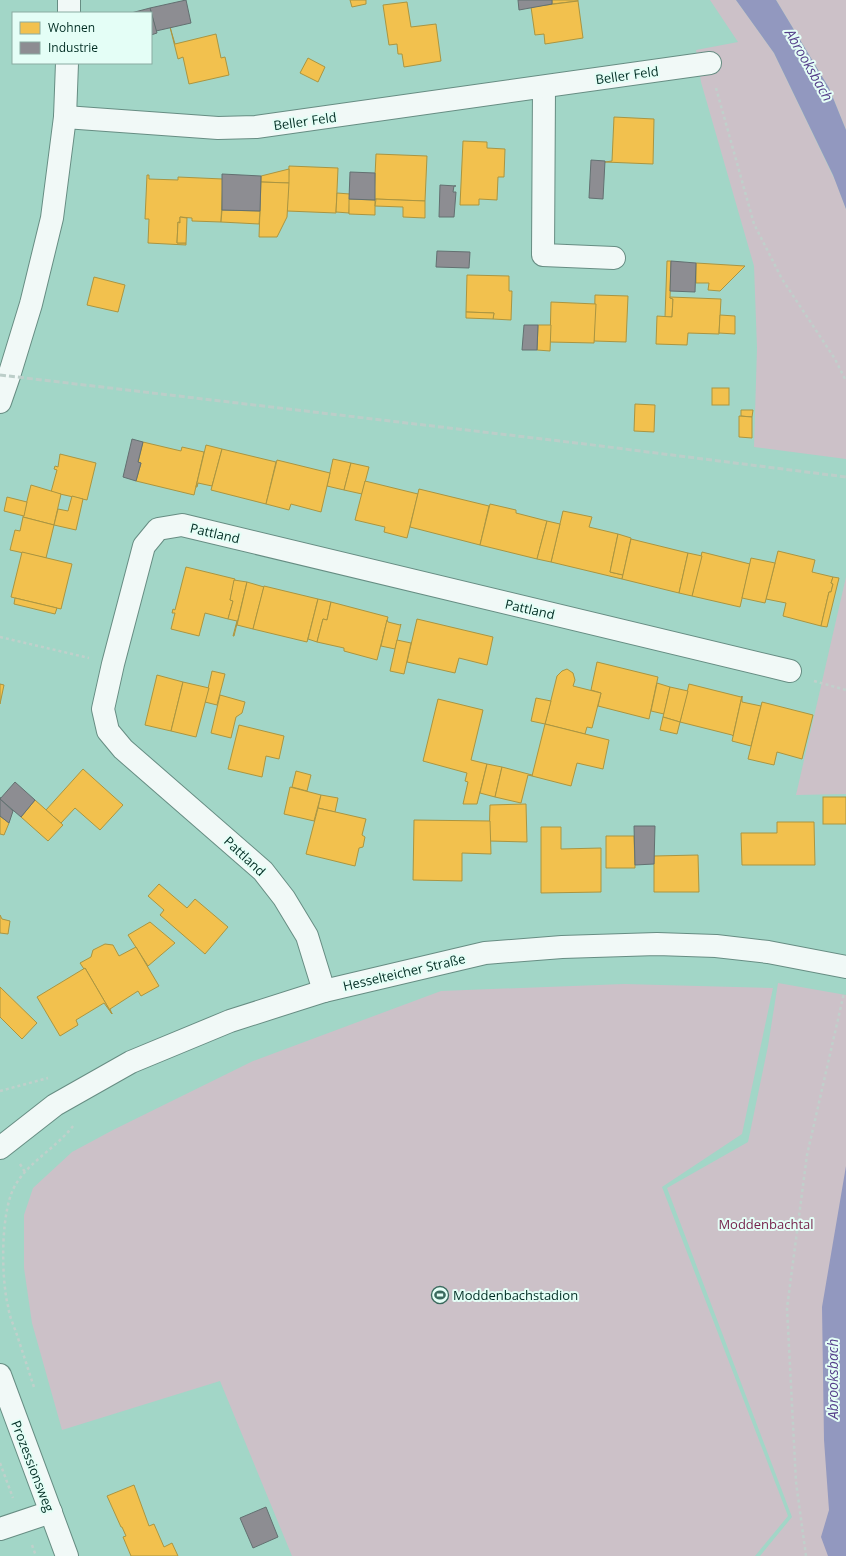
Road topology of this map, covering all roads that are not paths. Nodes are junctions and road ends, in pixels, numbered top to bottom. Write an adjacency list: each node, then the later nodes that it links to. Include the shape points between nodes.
1 (69, 0): 2 (street)
2 (69, 12)
3 (710, 63): 5 (street, Beller Feld)
4 (67, 64): 6 (street)
5 (544, 88): 6 (street, Beller Feld, via 256,127 218,128); 7 (street, via 543,255)
6 (65, 116): 8 (street, via 52,218 31,304)
7 (614, 258)
8 (0, 402)
9 (790, 671): 11 (street, Pattland, via 182,525 158,529 144,546 113,664 103,709 108,731 123,749 263,871 284,898 307,936)
10 (846, 966): 11 (street, Hesselteicher Straße, via 716,946 657,944 562,947 485,953)
11 (324, 990): 12 (street, Hesselteicher Straße, via 230,1021 130,1062 56,1105)
12 (0, 1148)
13 (0, 1375): 14 (street, Prozessionsweg)
14 (51, 1512): 15 (street); 16 (street, Prozessionsweg)
15 (0, 1529)
16 (67, 1556)

